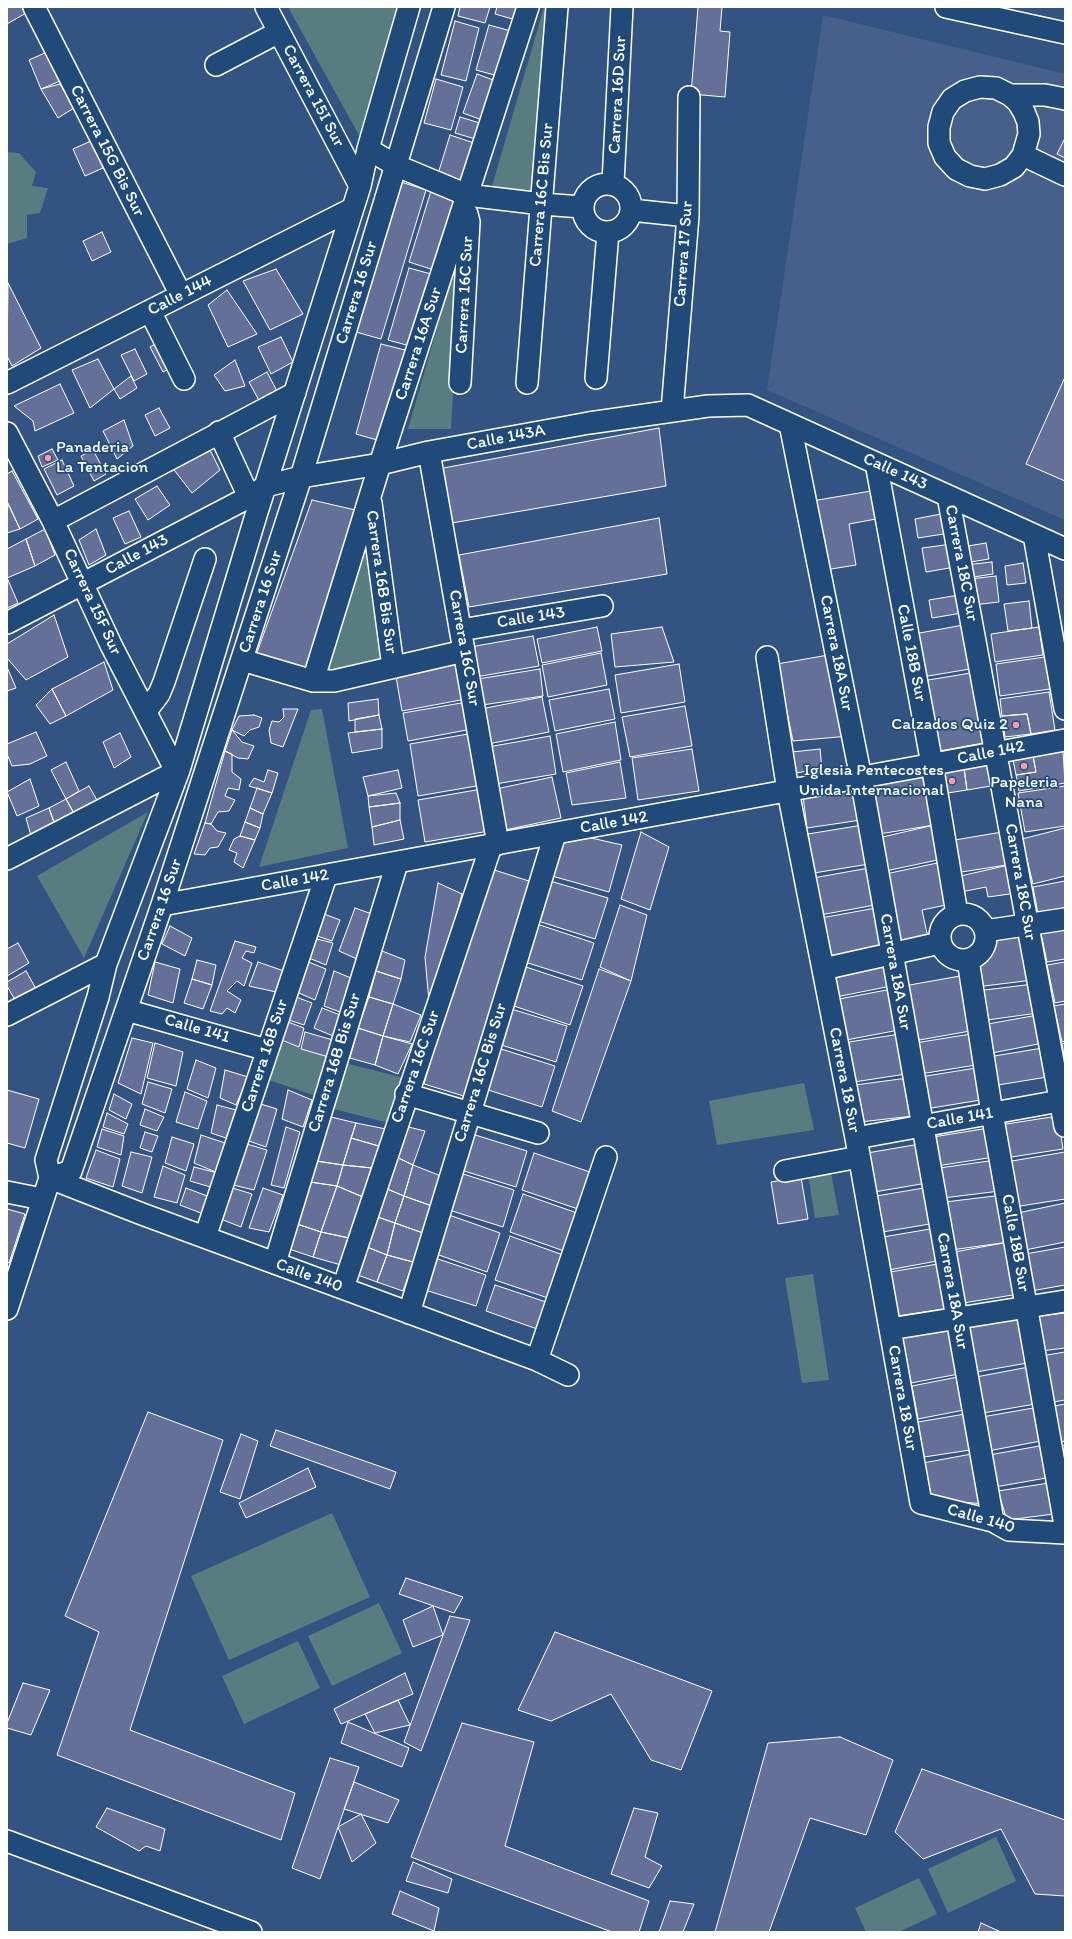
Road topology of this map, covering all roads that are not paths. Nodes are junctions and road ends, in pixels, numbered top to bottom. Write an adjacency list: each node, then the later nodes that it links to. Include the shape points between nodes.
1 (34, 7): 28 (street, Carrera 15G Bis Sur)
2 (266, 7): 9 (street, Carrera 15I Sur)
3 (409, 7): 15 (street, Carrera 16 Sur)
4 (444, 7): 17 (street, Carrera 16 Sur)
5 (528, 7): 21 (street, Carrera 16A Sur)
6 (557, 7): 22 (street, Carrera 16C Bis Sur)
7 (622, 7): 19 (street, Carrera 16D Sur)
8 (946, 7): 10 (street)
9 (279, 32): 11 (street); 20 (street, Carrera 15I Sur)
10 (1065, 33)
11 (216, 65)
12 (1010, 95): 14 (street, via 1045,95); 16 (street, via 1021,107 1028,122 1029,134); 16 (street, via 996,88 980,87 965,91 952,99 943,112 938,127 939,143 945,157 956,169 970,176 985,178 1000,175 1014,167)
13 (689, 97): 26 (street, Carrera 17 Sur)
14 (1065, 99)
15 (368, 149): 17 (street); 20 (street, Carrera 16 Sur)
16 (1024, 155): 18 (street)
17 (396, 165): 21 (street); 44 (street, Carrera 16 Sur)
18 (1065, 175)
19 (613, 183): 23 (street, via 599,184 588,192); 25 (street, via 625,190 632,203)
20 (360, 186): 24 (street, Carrera 16 Sur)
21 (464, 202): 22 (street); 33 (street, Carrera 16C Sur, via 469,222); 43 (street, Carrera 16A Sur)
22 (542, 204): 23 (street); 34 (street, Carrera 16C Bis Sur)
23 (582, 207): 27 (street, via 585,219 594,229)
24 (352, 209): 28 (street, Calle 144); 35 (street, Carrera 16 Sur)
25 (631, 210): 26 (street); 27 (street, via 630,217 622,228)
26 (688, 216): 37 (street, Carrera 17 Sur)
27 (608, 232): 30 (street)
28 (181, 295): 29 (street, Calle 144)
29 (150, 311): 31 (street); 32 (street, Calle 144)
30 (596, 378)
31 (184, 379)
32 (7, 383)
33 (460, 383)
34 (527, 383)
35 (295, 393): 39 (street); 45 (street, Carrera 16 Sur)
36 (748, 405): 37 (street, Calle 143A, via 708,406); 38 (street, Calle 143)
37 (672, 411): 41 (street, Calle 143A)
38 (790, 424): 42 (street, Calle 143); 68 (street, Carrera 18A Sur)
39 (219, 432): 48 (street); 49 (street)
40 (7, 433): 49 (street, Carrera 15F Sur)
41 (429, 452): 43 (street, Calle 143A); 56 (street, Carrera 16C Sur)
42 (876, 463): 47 (street, Calle 143); 66 (street, Calle 18B Sur)
43 (380, 464): 44 (street, Calle 143A); 46 (street, Carrera 16A Sur)
44 (301, 477): 45 (street, Calle 143A); 59 (street, Carrera 16 Sur)
45 (266, 486): 48 (street, Calle 143); 67 (street, Carrera 16 Sur)
46 (370, 496): 60 (street, Carrera 16B Bis Sur); 61 (street, Carrera 16A Sur)
47 (948, 496): 50 (street, Calle 143); 65 (street, Carrera 18C Sur)
48 (249, 497): 53 (street, Calle 143)
49 (53, 521): 53 (street, Carrera 15F Sur)
50 (1034, 535): 51 (street, Calle 143); 62 (street)
51 (1065, 549)
52 (205, 559): 63 (street, via 164,682 159,694)
53 (84, 583): 55 (street, Calle 143); 63 (street, Carrera 15F Sur, via 111,645)
54 (602, 606): 56 (street, Calle 143)
55 (7, 623)
56 (461, 630): 57 (street, Carrera 16C Sur)
57 (464, 651): 60 (street); 71 (street, Carrera 16C Sur)
58 (767, 657): 69 (street, Carrera 18 Sur)
59 (242, 660): 61 (street); 75 (street, Carrera 16 Sur)
60 (393, 667): 61 (street, via 334,681)
61 (313, 681)
62 (1065, 710)
63 (146, 711): 67 (street, Carrera 15F Sur)
64 (1065, 740): 65 (street, Calle 142)
65 (997, 752): 66 (street, Calle 142); 78 (street, Carrera 18C Sur)
66 (932, 764): 68 (street, Calle 142); 76 (street, Calle 18B Sur)
67 (177, 771): 72 (street); 83 (street, Carrera 16 Sur)
68 (861, 778): 69 (street, Calle 142); 81 (street, Carrera 18A Sur)
69 (788, 791): 70 (street, Calle 142); 84 (street, Carrera 18 Sur)
70 (555, 834): 71 (street, Calle 142); 90 (street, Carrera 16C Bis Sur)
71 (494, 845): 73 (street, Calle 142); 88 (street, Carrera 16C Sur)
72 (7, 859)
73 (397, 863): 74 (street, Calle 142); 102 (street, Carrera 16B Bis Sur)
74 (326, 876): 75 (street, Calle 142); 87 (street, Carrera 16B Sur)
75 (162, 905): 85 (street, Carrera 16 Sur)
76 (957, 914): 79 (street, via 975,917); 80 (street, via 948,918 942,925)
77 (1065, 919): 78 (street)
78 (1027, 924): 79 (street); 89 (street, Carrera 18C Sur)
79 (985, 931): 82 (street, via 983,949 977,956)
80 (940, 943): 81 (street); 82 (street, via 950,957)
81 (892, 954): 84 (street); 92 (street, Carrera 18A Sur)
82 (968, 960): 91 (street, Calle 18B Sur)
83 (106, 964): 86 (street); 98 (street, Carrera 16 Sur, via 98,997 46,1160)
84 (823, 969): 95 (street, Carrera 18 Sur)
85 (126, 1010): 87 (street, Calle 141); 98 (street, Carrera 16 Sur, via 71,1171)
86 (7, 1015)
87 (267, 1050): 101 (street, Carrera 16B Sur)
88 (406, 1094): 90 (street); 103 (street, Carrera 16C Sur)
89 (1063, 1100): 91 (street, Calle 141); 93 (street, Carrera 18C Sur)
90 (469, 1112): 94 (street); 107 (street, Carrera 16C Bis Sur)
91 (992, 1113): 92 (street, Calle 141); 105 (street, Calle 18B Sur)
92 (923, 1126): 95 (street, Calle 141); 108 (street, Carrera 18A Sur)
93 (1065, 1126)
94 (538, 1133)
95 (857, 1148): 97 (street, Calle 141); 109 (street, Carrera 18 Sur)
96 (606, 1158): 110 (street)
97 (785, 1171)
98 (50, 1178): 100 (street); 101 (street, Calle 140)
99 (7, 1192): 100 (street)
100 (42, 1199): 106 (street)
101 (205, 1237): 102 (street, Calle 140)
102 (275, 1263): 103 (street, Calle 140)
103 (342, 1288): 107 (street, Calle 140)
104 (1065, 1301): 105 (street)
105 (1026, 1307): 108 (street); 114 (street, Calle 18B Sur)
106 (7, 1310)
107 (409, 1313): 110 (street, Calle 140)
108 (957, 1318): 109 (street); 113 (street, Carrera 18A Sur)
109 (890, 1329): 112 (street, Carrera 18 Sur)
110 (537, 1360): 111 (street, Calle 140)
111 (568, 1375)
112 (921, 1503): 113 (street, Calle 140)
113 (993, 1521): 115 (street, Calle 140, via 1009,1530)
114 (1065, 1525)
115 (1065, 1533)
116 (7, 1840): 117 (street)
117 (251, 1932)

